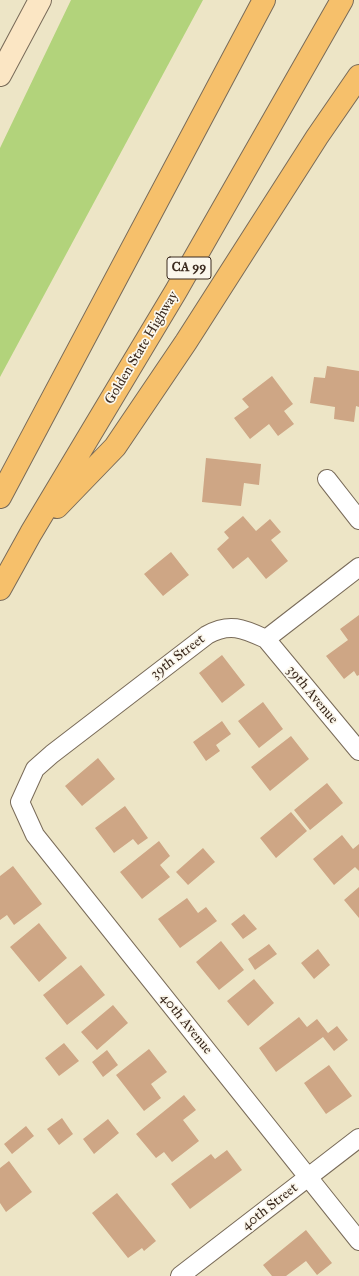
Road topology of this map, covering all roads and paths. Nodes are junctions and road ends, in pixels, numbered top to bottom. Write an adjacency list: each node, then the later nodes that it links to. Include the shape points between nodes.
1 (40, 0): 4 (street)
2 (264, 0): 7 (highway)
3 (342, 0): 9 (highway, Golden State Highway / CA 99, via 176,291)
4 (0, 75)
5 (359, 76): 9 (highway, via 115,447)
6 (327, 479): 8 (street)
7 (0, 497)
8 (359, 520)
9 (31, 533): 11 (highway, Golden State Highway / CA 99)
10 (359, 567): 12 (street)
11 (0, 589)
12 (266, 639): 13 (street, 39th Avenue); 14 (street, 39th Street, via 232,627 216,630 207,635 46,759 35,769)
13 (359, 751)
14 (20, 802): 16 (street, 40th Avenue, via 35,835)
15 (359, 1138): 16 (street, 40th Street)
16 (308, 1177): 17 (street, 40th Avenue); 18 (street, 40th Street)
17 (359, 1241)
18 (180, 1276)

